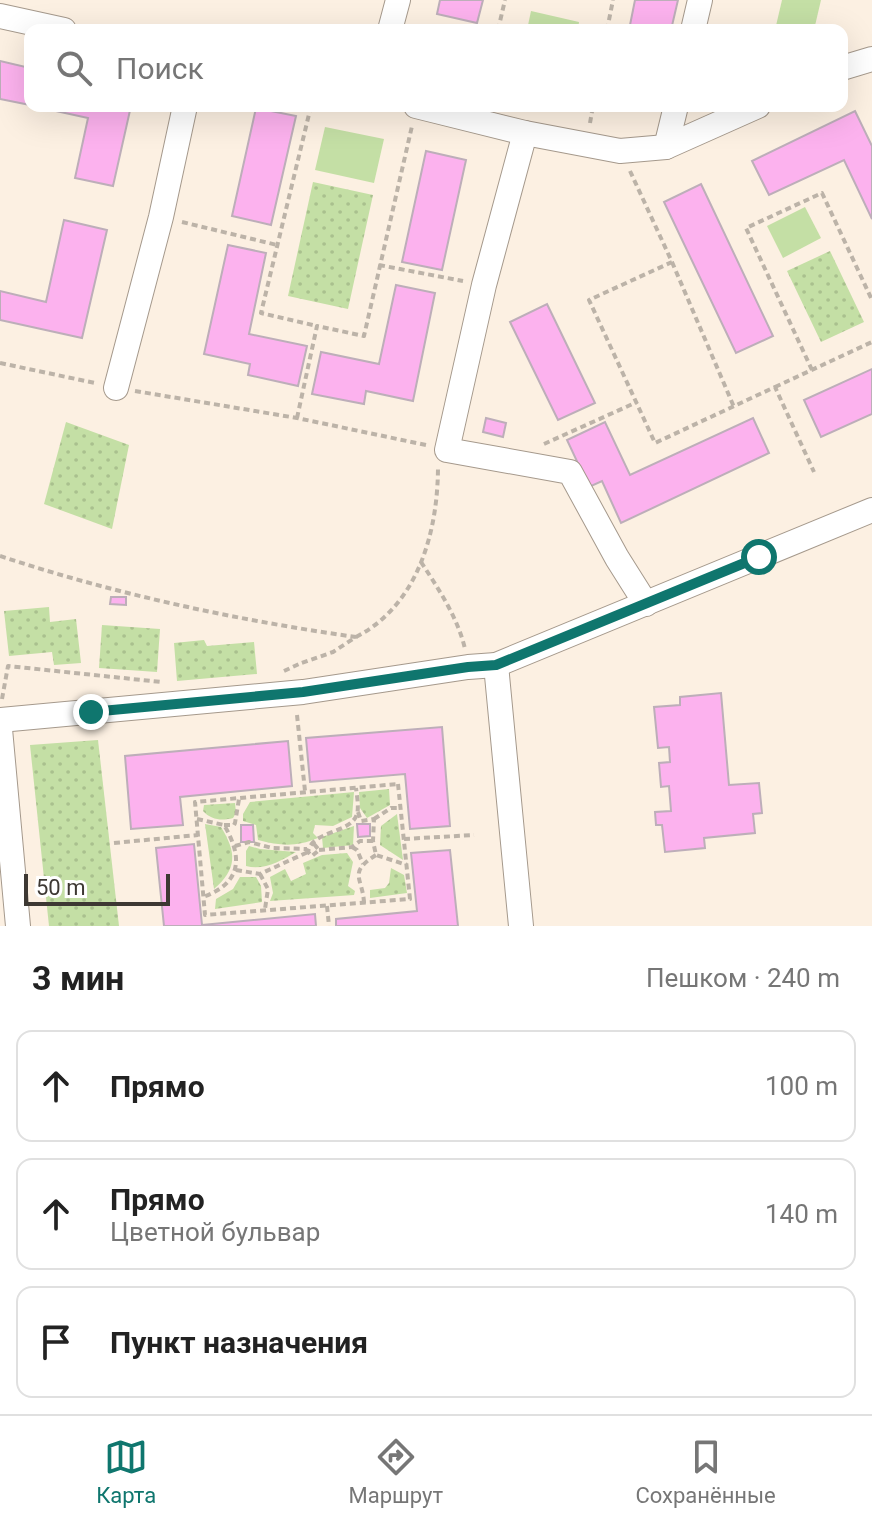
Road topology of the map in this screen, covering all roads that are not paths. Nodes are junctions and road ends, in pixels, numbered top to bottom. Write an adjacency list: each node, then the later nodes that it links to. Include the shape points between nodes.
1 (398, 0): 5 (street)
2 (700, 0): 6 (street)
3 (0, 16): 4 (street)
4 (37, 24)
5 (392, 24)
6 (694, 24)
7 (872, 59): 8 (street)
8 (848, 66)
9 (184, 112): 15 (street)
10 (441, 112): 13 (street)
11 (675, 112): 14 (street)
12 (745, 112): 14 (street)
13 (525, 133): 14 (street, via 620,151); 17 (street, via 447,450 570,472)
14 (666, 147)
15 (116, 388)
16 (872, 510): 17 (street)
17 (646, 604): 18 (street)
18 (496, 665): 19 (street, via 300,703); 22 (street)
19 (0, 720)
20 (0, 729): 21 (street)
21 (18, 926)
22 (521, 926)

